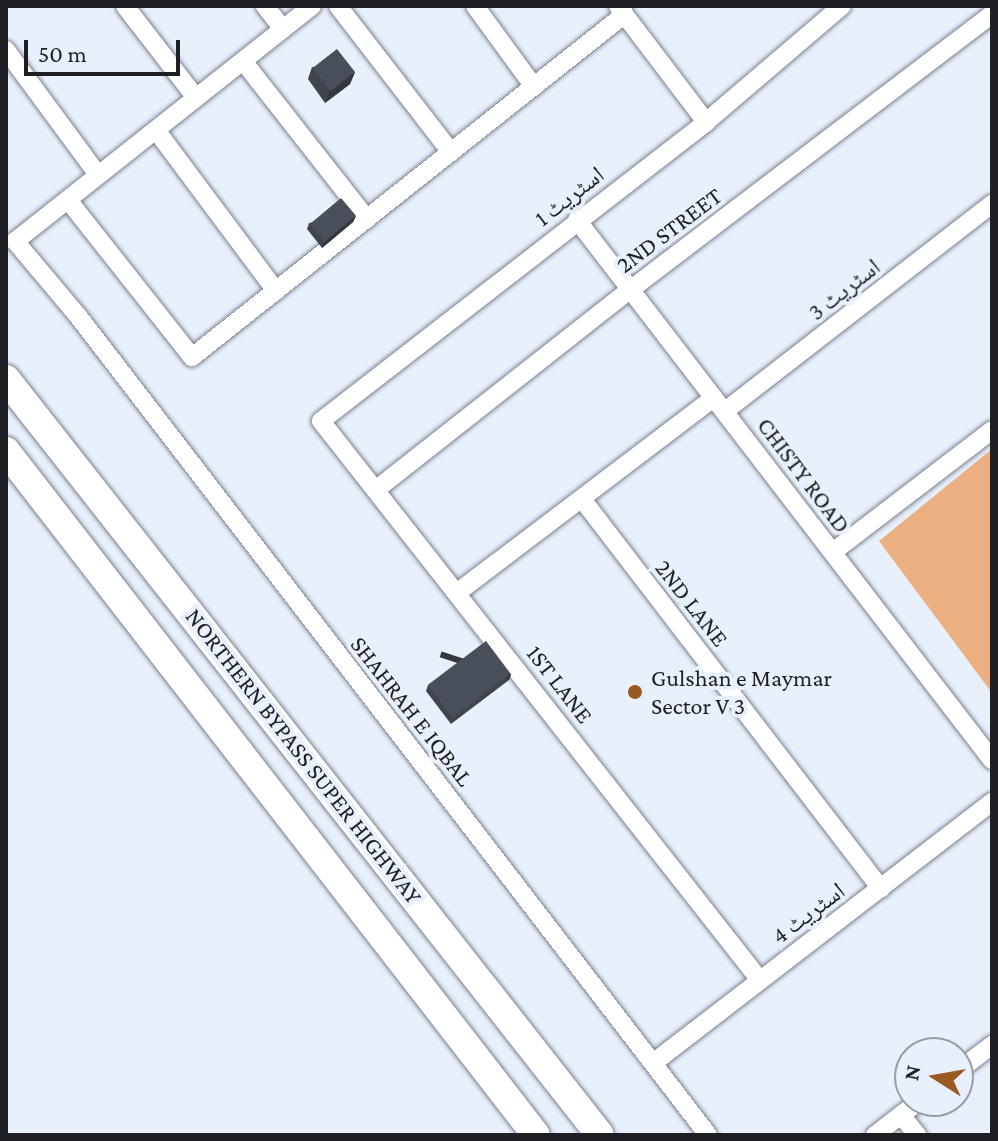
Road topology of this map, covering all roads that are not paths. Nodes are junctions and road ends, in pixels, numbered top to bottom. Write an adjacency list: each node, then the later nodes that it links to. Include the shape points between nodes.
1 (125, 6): 13 (street)
2 (265, 6): 9 (street)
3 (312, 6): 9 (street)
4 (338, 6): 16 (street)
5 (475, 6): 12 (street)
6 (841, 6): 14 (street, اسٹریٹ 1)
7 (622, 10): 12 (street); 14 (street)
8 (992, 14): 22 (street, 2ND STREET)
9 (283, 29): 11 (street)
10 (6, 50): 17 (street)
11 (243, 61): 13 (street); 20 (street)
12 (534, 87): 16 (street)
13 (196, 98): 15 (street)
14 (706, 122): 21 (street, اسٹریٹ 1)
15 (156, 130): 17 (street); 23 (street)
16 (451, 152): 20 (street)
17 (98, 175): 18 (street)
18 (68, 200): 23 (street, via 192,357); 39 (street, SHAHRAH E IQBAL, via 15,241)
19 (992, 204): 25 (street, اسٹریٹ 3)
20 (367, 219): 23 (street)
21 (577, 220): 22 (street, CHISTY ROAD); 26 (street, اسٹریٹ 1)
22 (630, 290): 25 (street, CHISTY ROAD); 29 (street, 2ND STREET)
23 (276, 291)
24 (6, 379): 43 (main road, NORTHERN BYPASS SUPER HIGHWAY)
25 (720, 404): 30 (street, اسٹریٹ 3); 31 (street, CHISTY ROAD)
26 (321, 421): 29 (street, 1ST LANE)
27 (992, 430): 31 (street)
28 (6, 451): 42 (main road, NORTHERN BYPASS SUPER HIGHWAY)
29 (378, 488): 32 (street, 1ST LANE)
30 (582, 499): 32 (street, اسٹریٹ 3); 35 (street, 2ND LANE)
31 (833, 552): 33 (street, CHISTY ROAD)
32 (458, 592): 36 (street, 1ST LANE)
33 (992, 760)
34 (992, 802): 35 (street, اسٹریٹ 4)
35 (881, 888): 36 (street, اسٹریٹ 4)
36 (759, 979): 39 (street, اسٹریٹ 4)
37 (992, 1045): 38 (street)
38 (974, 1059)
39 (653, 1063): 44 (street, SHAHRAH E IQBAL)
40 (898, 1117): 45 (street)
41 (903, 1117): 46 (street)
42 (536, 1135)
43 (600, 1135)
44 (708, 1135)
45 (875, 1135)
46 (917, 1135)

